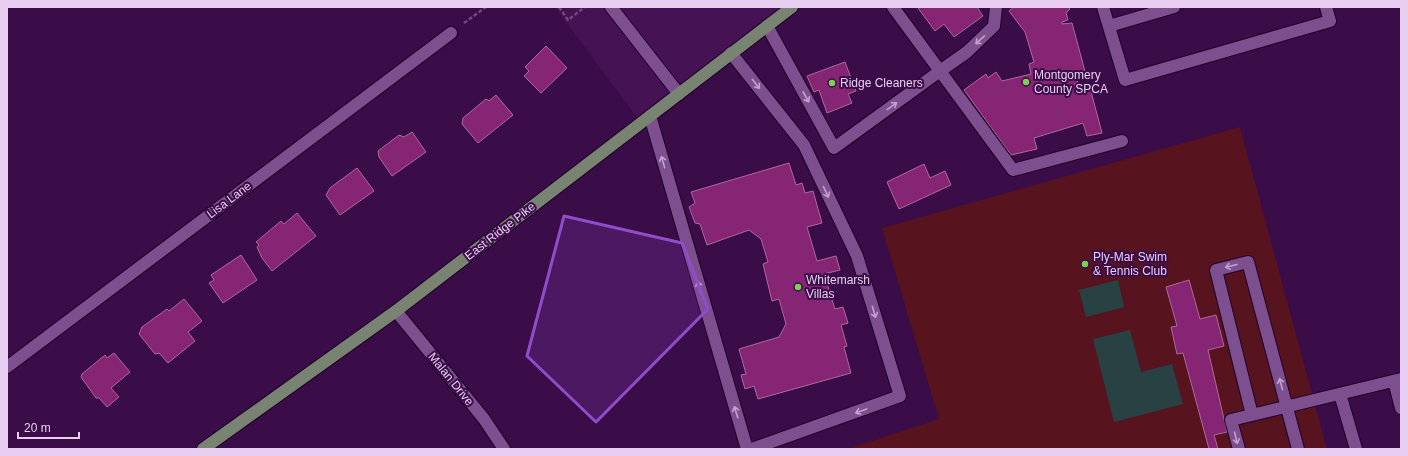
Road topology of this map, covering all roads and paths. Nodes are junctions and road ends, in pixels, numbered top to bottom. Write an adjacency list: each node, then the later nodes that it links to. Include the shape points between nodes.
1 (486, 7): 13 (path)
2 (559, 7): 3 (path, via 568,20)
3 (585, 7)
4 (612, 7): 16 (street)
5 (792, 7): 11 (main road, East Ridge Pike)
6 (893, 7): 15 (street)
7 (996, 7): 15 (street, one-way to 15, via 994,26 967,52)
8 (1103, 7): 12 (street)
9 (1174, 7): 12 (street)
10 (1326, 7): 12 (street, via 1330,21 1125,80)
11 (767, 26): 14 (main road, East Ridge Pike); 15 (street, one-way to 15, via 834,148)
12 (1109, 26)
13 (451, 33): 20 (street, Lisa Lane)
14 (731, 54): 16 (main road, East Ridge Pike); 29 (street, one-way to 29, via 804,145 857,256 900,396)
15 (940, 71): 18 (street, via 1013,170)
16 (679, 94): 17 (main road, East Ridge Pike)
17 (650, 116): 19 (main road, East Ridge Pike); 28 (street, one-way to 17)
18 (1122, 141)
19 (396, 311): 26 (main road, East Ridge Pike); 27 (street, Malan Drive, via 484,419)
20 (7, 367)
21 (1397, 380): 22 (street); 24 (street)
22 (1340, 394): 23 (street); 32 (street)
23 (1287, 407): 25 (street); 25 (street, one-way to 25, via 1248,262 1216,270); 31 (street)
24 (1401, 408)
25 (1252, 415): 30 (street, one-way to 30, via 1231,420)
26 (203, 449)
27 (504, 449)
28 (747, 449)
29 (752, 449)
30 (1239, 449)
31 (1298, 449)
32 (1356, 449)

